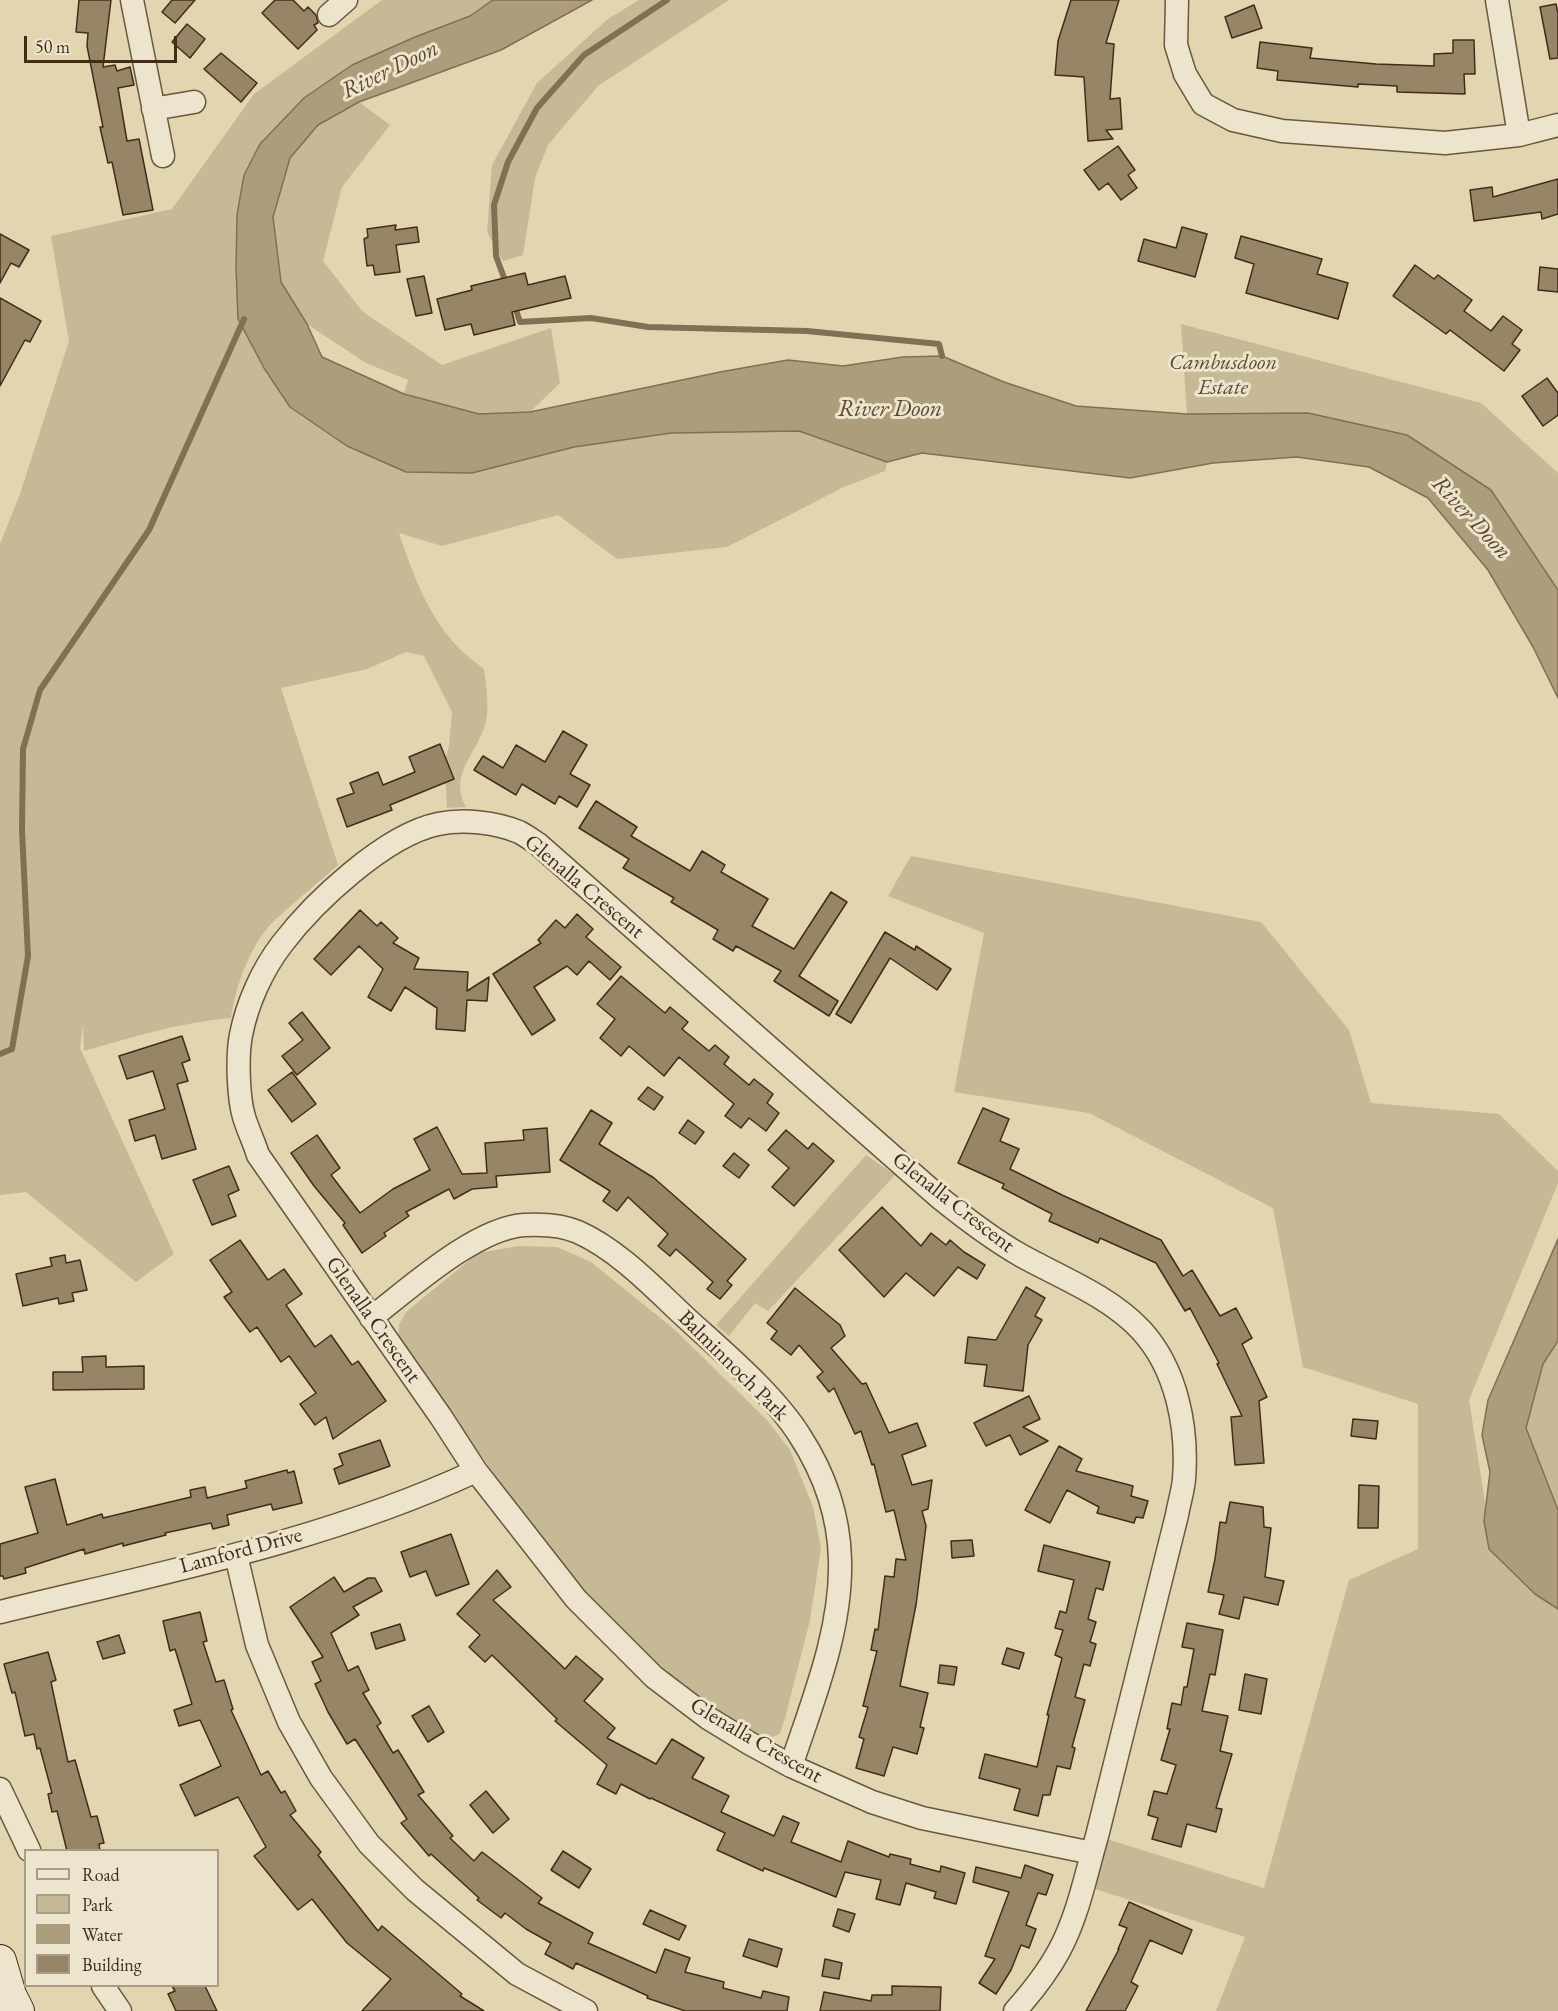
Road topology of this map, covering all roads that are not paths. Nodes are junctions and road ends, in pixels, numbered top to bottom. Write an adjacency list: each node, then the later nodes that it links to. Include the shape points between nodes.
1 (132, 0): 7 (street)
2 (346, 0): 5 (street)
3 (1177, 0): 9 (street, via 1176,45 1185,74 1203,104 1233,120 1282,131 1434,142)
4 (1497, 0): 9 (street)
5 (329, 15)
6 (194, 102): 7 (street)
7 (153, 109): 10 (street)
8 (1558, 125): 9 (street)
9 (1519, 135)
10 (163, 156)
11 (371, 1318): 12 (street, Glenalla Crescent); 15 (street, Balminnoch Park, via 490,1233 523,1225 576,1231 639,1274 782,1410 821,1473 834,1514 840,1559 838,1604 828,1648); 18 (street, Glenalla Crescent, via 258,1155 243,1114 241,1036 257,988 281,945 338,886 392,843 414,832 439,824 495,825 519,832 538,844 940,1198 991,1236 1113,1308 1141,1330 1157,1351 1180,1412 1184,1482)
12 (476, 1471): 13 (street, Lamford Drive, via 371,1514); 15 (street, Glenalla Crescent, via 576,1599 654,1677 708,1718)
13 (236, 1555): 14 (street, Lamford Drive); 23 (street, via 257,1645 289,1722 321,1778 369,1844 415,1890 517,1974)
14 (0, 1612)
15 (791, 1766): 18 (street, Glenalla Crescent, via 872,1802 922,1818)
16 (0, 1789): 17 (street)
17 (28, 1849)
18 (1092, 1852): 24 (street, via 1073,1918 1059,1950 1037,1986)
19 (0, 1961): 21 (street)
20 (104, 1987): 22 (street)
21 (18, 2011)
22 (120, 2011)
23 (586, 2011)
24 (1015, 2011)

